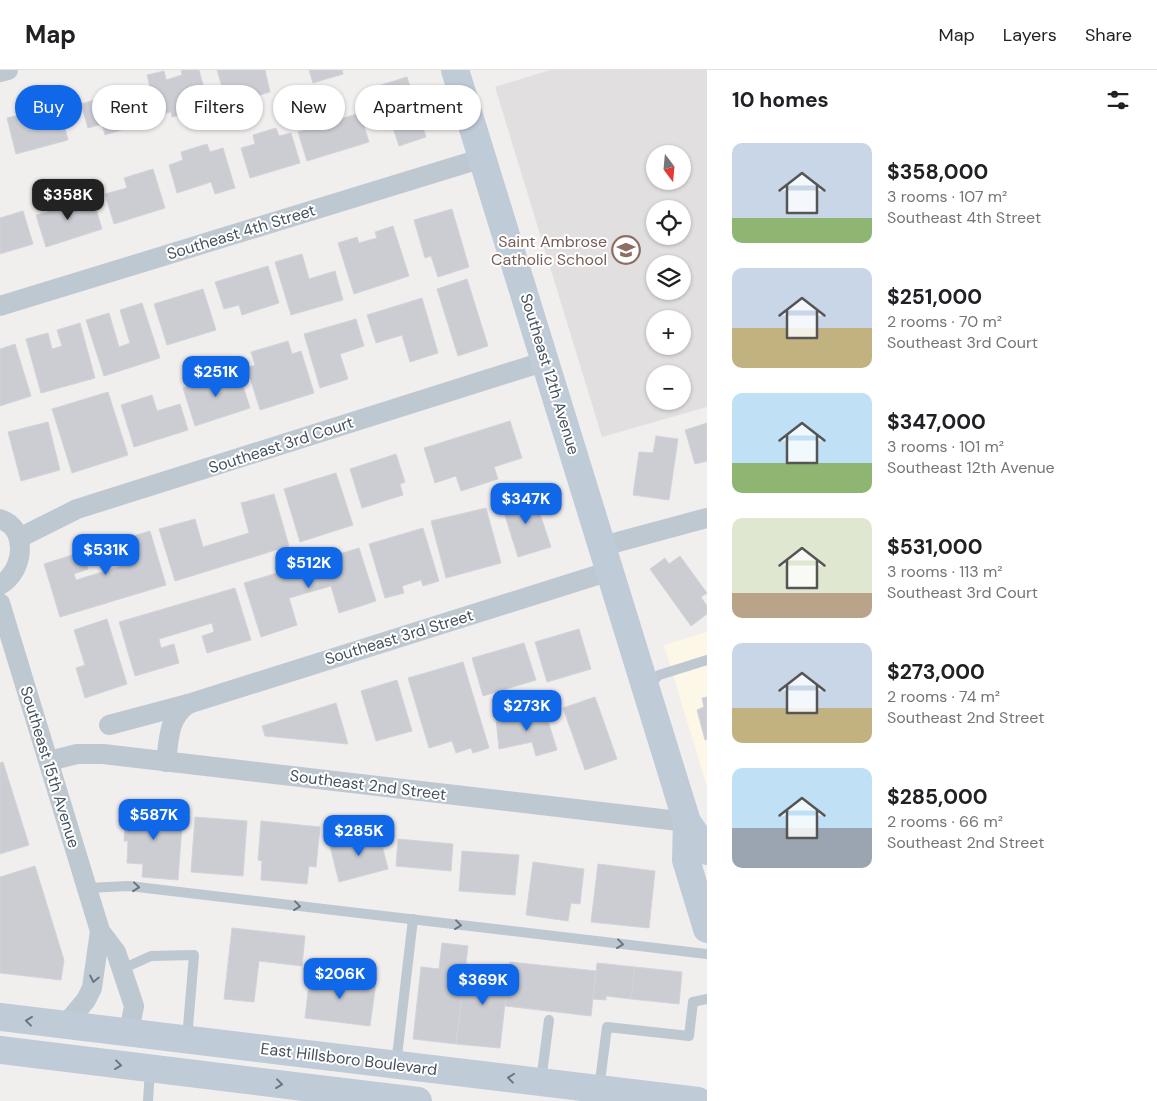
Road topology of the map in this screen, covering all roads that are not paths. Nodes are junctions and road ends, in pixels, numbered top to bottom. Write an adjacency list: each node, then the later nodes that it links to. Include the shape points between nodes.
1 (8, 70): 3 (street)
2 (455, 70): 4 (main road, Southeast 12th Avenue)
3 (0, 72)
4 (483, 158): 5 (street, Southeast 4th Street); 6 (main road, Southeast 12th Avenue)
5 (0, 306)
6 (546, 361): 9 (street, Southeast 3rd Court, via 77,509); 10 (main road, Southeast 12th Avenue)
7 (707, 518): 10 (street, Southeast 3rd Street)
8 (0, 519): 9 (street, via 8,521)
9 (20, 538): 11 (street, via 18,562 9,578)
10 (607, 559): 14 (main road, Southeast 12th Avenue); 15 (street, Southeast 3rd Street)
11 (0, 585)
12 (0, 603): 17 (street, Southeast 15th Avenue)
13 (707, 660): 14 (lane, via 658,675)
14 (646, 687): 19 (main road, Southeast 12th Avenue)
15 (188, 704): 16 (street, Southeast 3rd Street); 18 (street, via 172,723)
16 (109, 725)
17 (49, 761): 18 (street, Southeast 2nd Street, via 91,753); 20 (street, Southeast 15th Avenue)
18 (166, 762): 19 (street, Southeast 2nd Street)
19 (699, 835): 22 (main road, Southeast 12th Avenue, via 686,860)
20 (87, 888): 21 (lane, one-way to 21, via 129,886); 23 (street, Southeast 15th Avenue)
21 (412, 919): 24 (lane, one-way to 24); 34 (lane)
22 (707, 929)
23 (100, 931): 25 (street, Southeast 15th Avenue, via 116,952); 29 (street, Southeast 15th Avenue, one-way to 29, via 92,988)
24 (707, 954)
25 (122, 969): 30 (street, Southeast 15th Avenue, via 134,1006); 31 (lane, via 151,956 194,955)
26 (707, 999): 37 (lane, via 693,1002 689,1036 607,1027)
27 (0, 1017): 29 (main road, East Hillsboro Boulevard, one-way to 27)
28 (548, 1020): 36 (lane)
29 (65, 1025): 30 (main road, East Hillsboro Boulevard)
30 (129, 1032): 31 (main road, East Hillsboro Boulevard); 33 (main road, via 92,1051)
31 (187, 1040): 32 (main road, East Hillsboro Boulevard)
32 (248, 1048): 34 (main road, East Hillsboro Boulevard); 35 (main road, via 232,1058 173,1051 159,1054)
33 (0, 1049): 35 (main road, East Hillsboro Boulevard, one-way to 35)
34 (396, 1065): 36 (main road, East Hillsboro Boulevard, one-way to 34)
35 (150, 1069): 38 (lane); 39 (main road, East Hillsboro Boulevard, one-way to 39)
36 (540, 1082): 37 (main road, East Hillsboro Boulevard)
37 (599, 1089): 40 (main road, East Hillsboro Boulevard)
38 (148, 1101)
39 (418, 1101)
40 (698, 1101)

